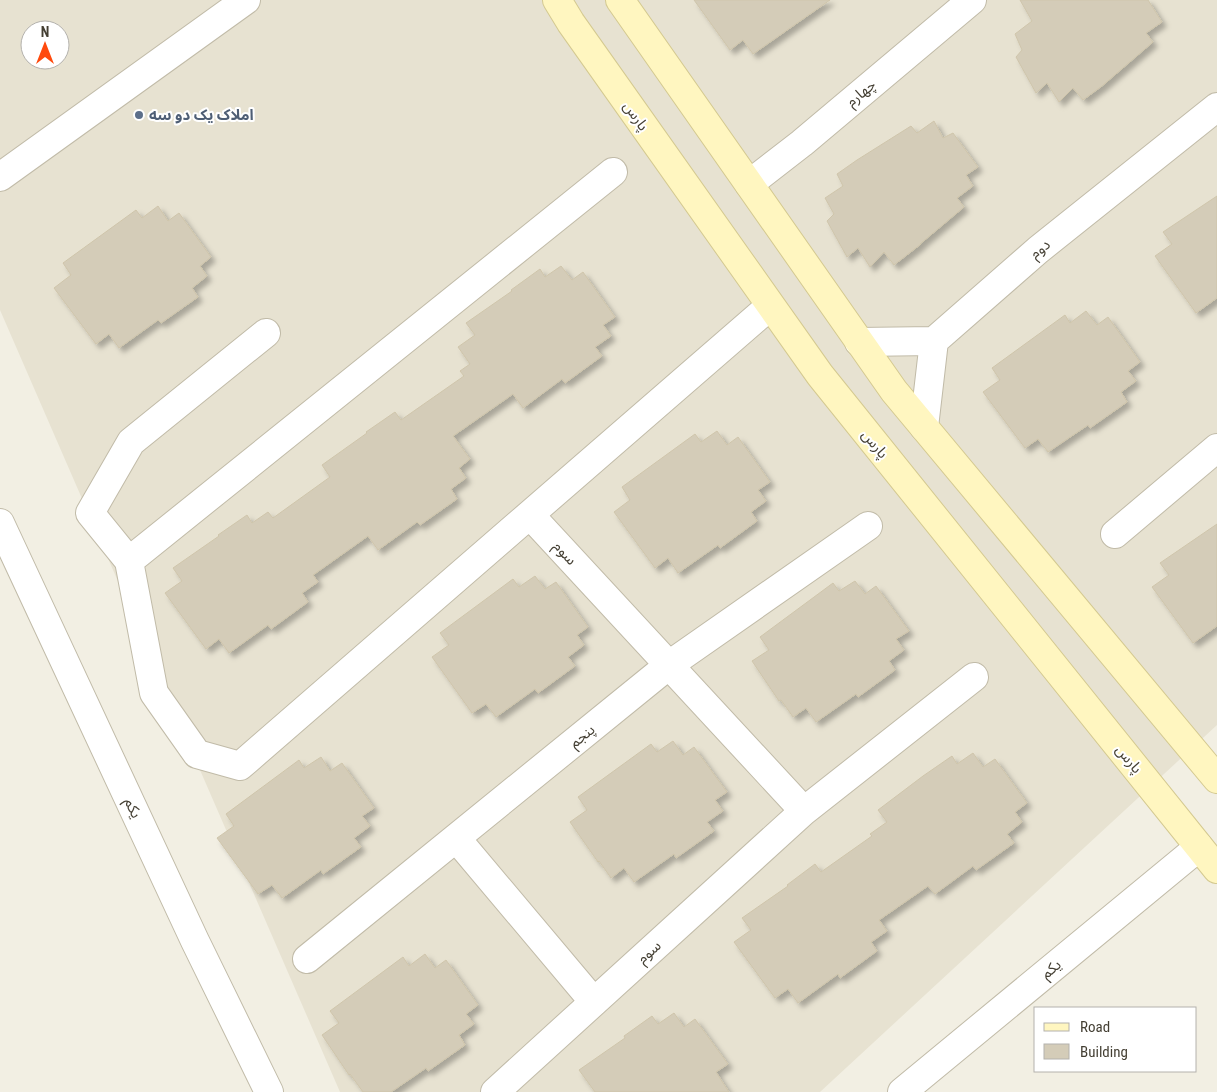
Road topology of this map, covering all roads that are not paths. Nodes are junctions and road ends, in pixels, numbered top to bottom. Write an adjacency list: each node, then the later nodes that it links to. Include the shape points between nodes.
1 (246, 0): 7 (street)
2 (557, 0): 9 (street, پارس)
3 (620, 0): 8 (street)
4 (972, 0): 8 (street, چهارم)
5 (1217, 107): 11 (street, دوم, via 1038,250)
6 (613, 172): 19 (street)
7 (0, 177)
8 (749, 184): 12 (street)
9 (770, 306): 15 (street); 25 (street, پارس, via 820,375)
10 (266, 334): 19 (street, via 130,442 90,513)
11 (934, 341): 12 (street); 13 (street)
12 (860, 342): 13 (street)
13 (924, 427): 22 (street)
14 (1217, 448): 18 (street)
15 (530, 515): 19 (street, via 240,766 197,754 154,693); 20 (street, سوم)
16 (0, 523): 29 (street, یکم)
17 (868, 526): 20 (street, پنجم)
18 (1115, 534)
19 (129, 561)
20 (669, 665): 23 (street, سوم); 24 (street, پنجم)
21 (974, 677): 23 (street, سوم)
22 (1217, 779)
23 (804, 811): 28 (street, سوم)
24 (456, 838): 27 (street, پنجم); 28 (street)
25 (1199, 847): 26 (street, پارس); 31 (street, یکم)
26 (1217, 869)
27 (307, 959)
28 (594, 1002): 30 (street, سوم)
29 (269, 1092)
30 (495, 1092)
31 (902, 1092)

